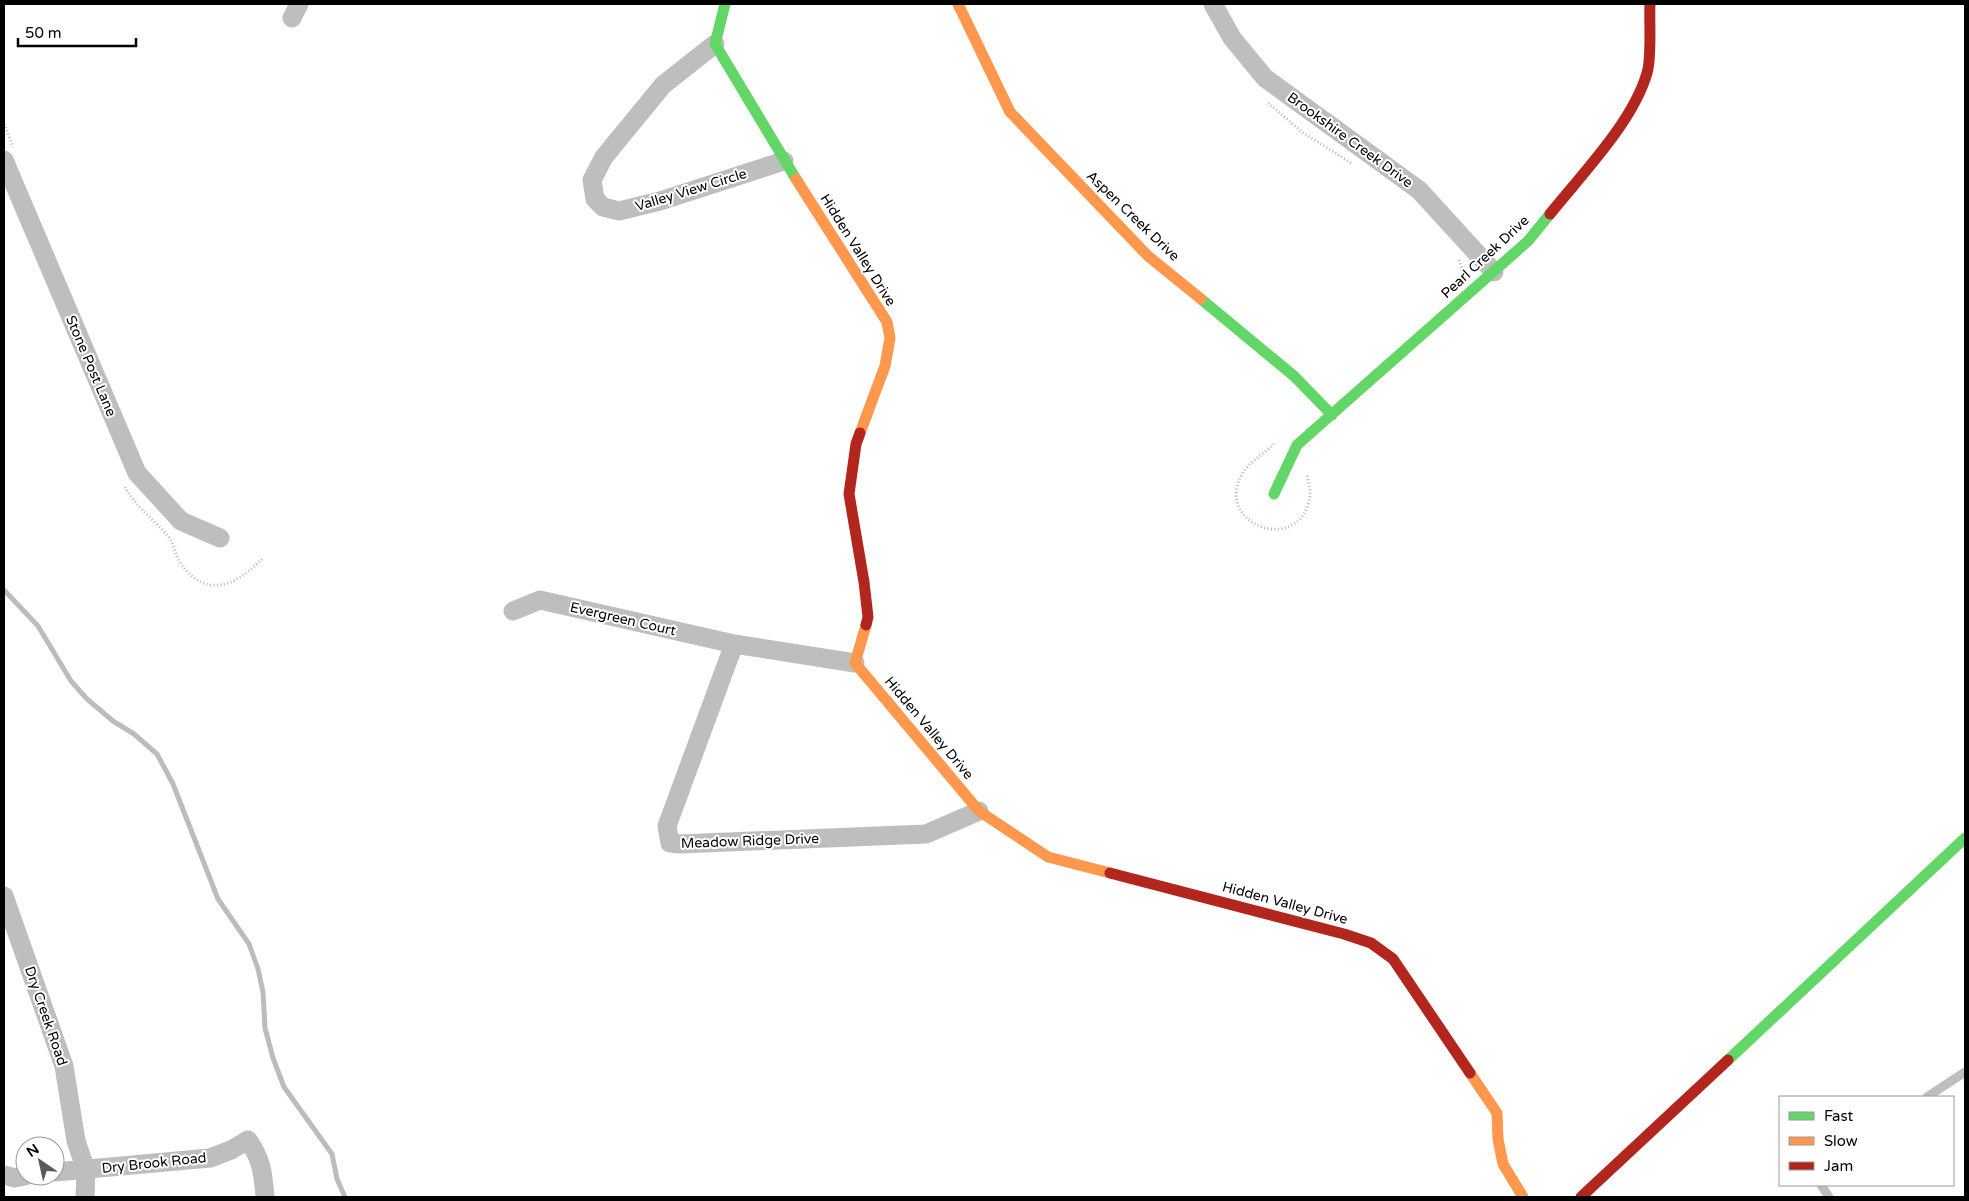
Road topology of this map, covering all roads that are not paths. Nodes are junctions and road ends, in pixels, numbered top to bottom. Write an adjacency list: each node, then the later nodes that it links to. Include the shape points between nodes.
1 (725, 4): 5 (street)
2 (958, 4): 9 (street, Aspen Creek Drive, via 1010,112 1022,126 1148,256 1294,376)
3 (1213, 4): 8 (street, Brookshire Creek Drive, via 1232,38 1265,78 1419,190)
4 (1650, 4): 8 (street, Pearl Creek Drive, via 1648,71 1625,120 1528,242)
5 (716, 44): 7 (street, Hidden Valley Drive); 7 (street, Valley View Circle, via 663,85 604,157 592,180 595,199 603,207 619,211)
6 (4, 160): 11 (street, Stone Post Lane, via 137,473 181,521)
7 (784, 161): 14 (street, Hidden Valley Drive, via 887,322 890,338 885,366 856,444 849,494 868,617)
8 (1494, 272): 9 (street, Pearl Creek Drive)
9 (1332, 415): 10 (street, Pearl Creek Drive, via 1297,445)
10 (1274, 494)
11 (220, 538)
12 (513, 611): 13 (street, Evergreen Court, via 540,600)
13 (734, 644): 14 (street); 15 (street, Meadow Ridge Drive, via 667,826 670,843 926,834)
14 (855, 663): 15 (street, Hidden Valley Drive)
15 (979, 811): 25 (street, Hidden Valley Drive, via 1048,857 1371,943 1393,959 1497,1113 1502,1164)
16 (1965, 838): 26 (street)
17 (4, 896): 20 (street, Dry Creek Road, via 64,1066 76,1141)
18 (1965, 1072): 19 (lane)
19 (1929, 1096)
20 (86, 1170): 21 (street, Dry Brook Road); 23 (street, Dry Creek Road); 24 (street, Dry Brook Road, via 210,1158 248,1140 263,1170)
21 (65, 1171)
22 (1822, 1186): 27 (lane)
23 (84, 1197)
24 (265, 1197)
25 (1523, 1197)
26 (1581, 1197)
27 (1829, 1197)

